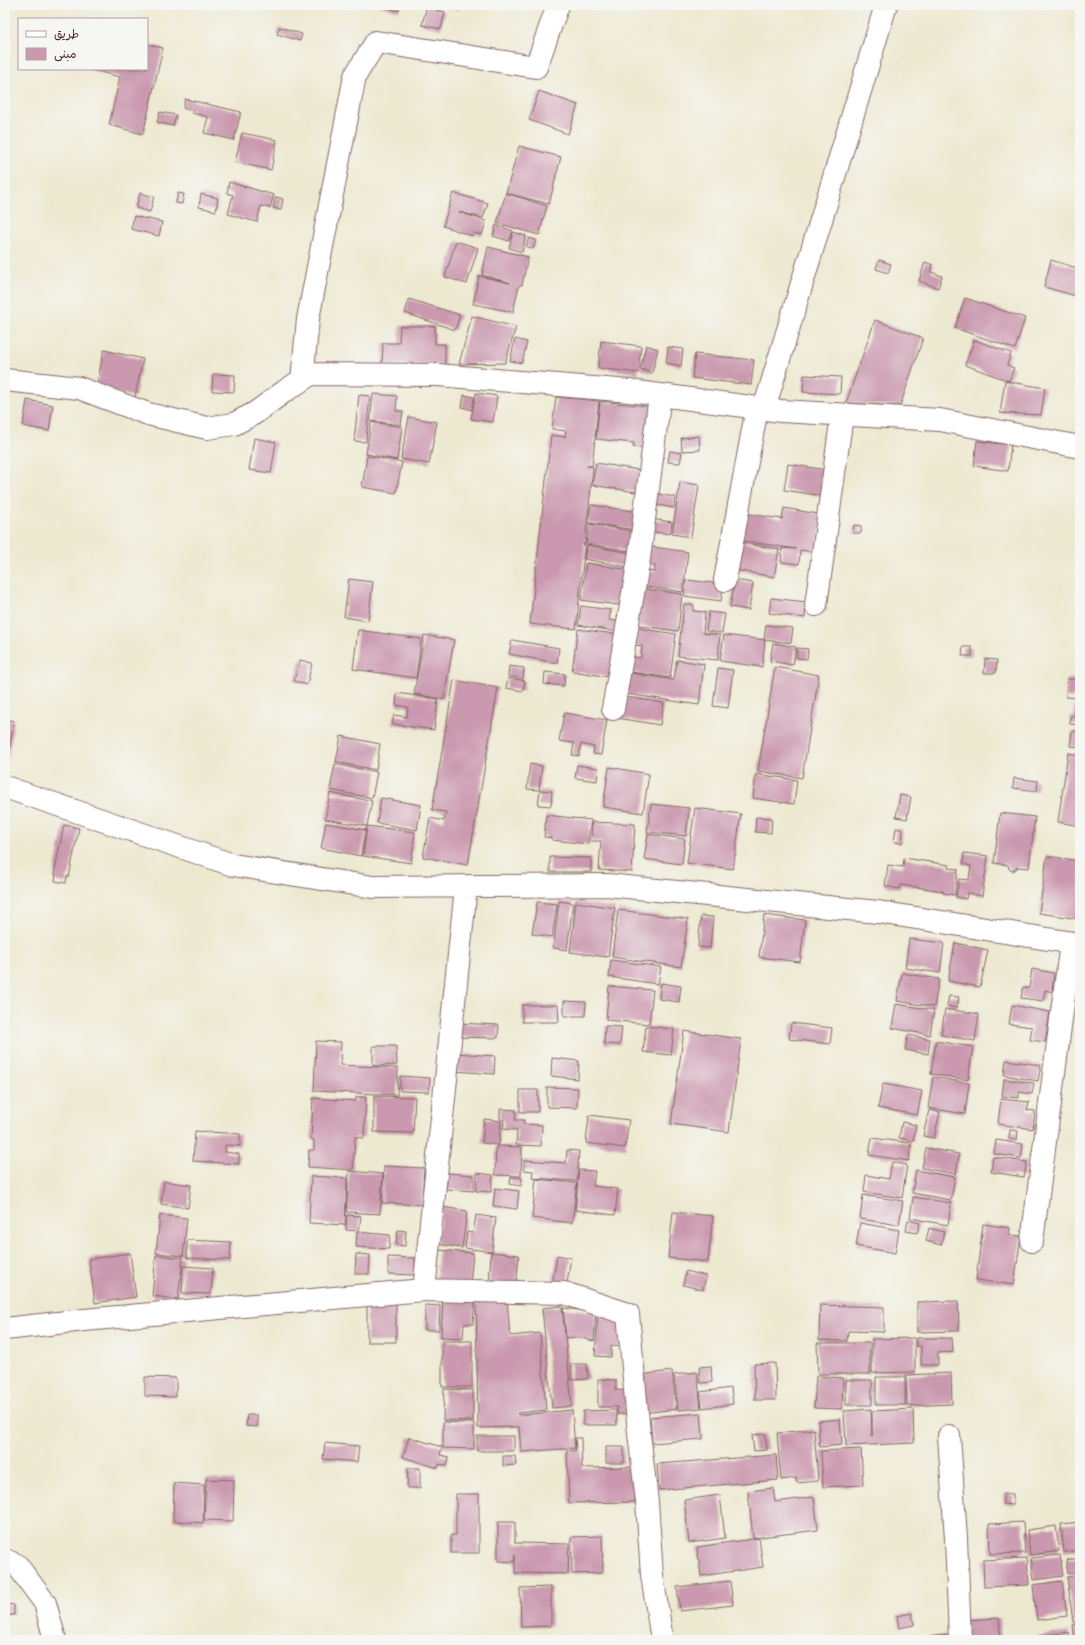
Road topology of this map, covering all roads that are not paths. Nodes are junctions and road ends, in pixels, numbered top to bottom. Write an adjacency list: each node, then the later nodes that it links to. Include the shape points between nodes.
1 (558, 5): 4 (street, via 536,67 376,42 355,76 308,319)
2 (886, 5): 6 (street)
3 (5, 380): 4 (street, via 79,388 148,414 207,428 234,424 255,413)
4 (302, 380): 5 (street, via 311,374 438,375)
5 (660, 395): 6 (street); 11 (street, via 639,559)
6 (760, 408): 7 (street); 9 (street)
7 (842, 415): 8 (street, via 940,420); 10 (street)
8 (1080, 447)
9 (725, 580)
10 (816, 605)
11 (614, 709)
12 (5, 787): 13 (street, via 233,865 373,887)
13 (466, 887): 14 (street, via 607,885 878,912); 16 (street)
14 (1075, 943): 15 (street)
15 (1032, 1241)
16 (424, 1290): 17 (street); 21 (street, via 564,1293 628,1314 652,1575)
17 (5, 1329)
18 (949, 1436): 22 (street)
19 (5, 1560): 20 (street, via 17,1564 45,1603)
20 (55, 1640)
21 (662, 1640)
22 (960, 1640)

